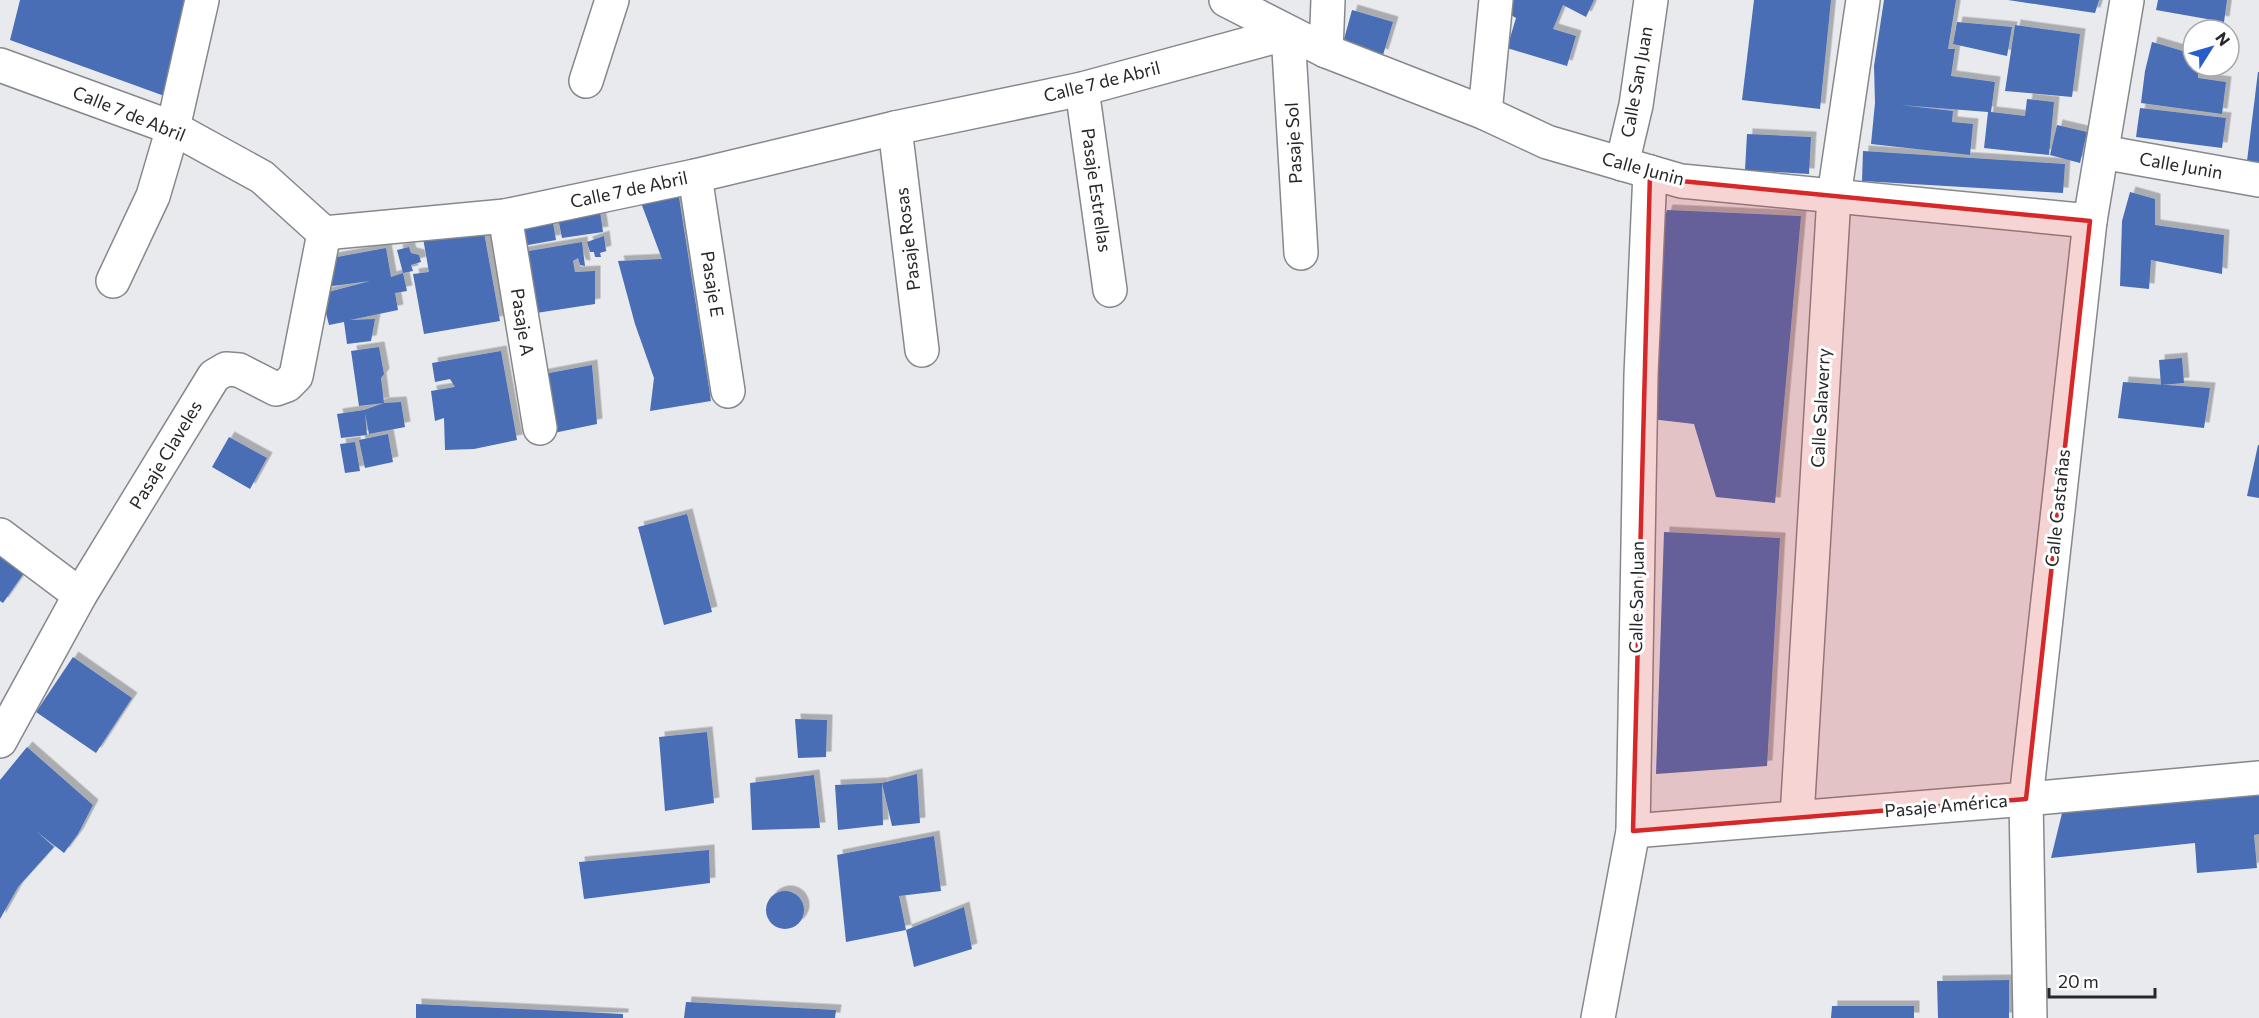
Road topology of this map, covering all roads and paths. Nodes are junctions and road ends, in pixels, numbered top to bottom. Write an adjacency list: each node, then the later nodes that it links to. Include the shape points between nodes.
1 (202, 0): 15 (street)
2 (612, 0): 12 (street)
3 (1226, 0): 9 (street, Calle Junin)
4 (1328, 0): 10 (street)
5 (1496, 0): 14 (street)
6 (1651, 0): 18 (street, Calle San Juan, via 1636,105)
7 (1863, 0): 21 (street, Calle Salaverry)
8 (2127, 0): 17 (street, Calle Castañas)
9 (1288, 33): 10 (street, Calle Junin); 13 (street, Calle 7 de Abril); 25 (street, Pasaje Sol)
10 (1326, 51): 14 (street, Calle Junin)
11 (0, 64): 15 (street, Calle 7 de Abril)
12 (586, 81)
13 (1082, 89): 16 (street, Calle 7 de Abril); 27 (street, Pasaje Estrellas)
14 (1485, 113): 18 (street, Calle Junin, via 1546,142)
15 (173, 128): 24 (street, Calle 7 de Abril, via 262,177); 26 (street, via 153,196)
16 (895, 128): 19 (street, Calle 7 de Abril); 28 (street, Pasaje Rosas)
17 (2102, 152): 20 (street, Calle Junin); 23 (street, Calle Castañas)
18 (1636, 168): 21 (street, Calle Junin, via 1681,182); 37 (street, Calle San Juan, via 1641,375)
19 (695, 176): 22 (street, Calle 7 de Abril); 29 (street, Pasaje E)
20 (2259, 180)
21 (1834, 196): 23 (street, Calle Junin); 36 (street, Calle Salaverry)
22 (505, 216): 24 (street, Calle 7 de Abril); 30 (street, Pasaje A)
23 (2090, 221): 35 (street, Calle Castañas)
24 (324, 234): 32 (street, Pasaje Claveles, via 296,376 276,389 239,370 226,369 214,376)
25 (1301, 254)
26 (113, 281)
27 (1110, 290)
28 (922, 350)
29 (728, 391)
30 (540, 428)
31 (0, 536): 32 (street)
32 (80, 595): 33 (street, Pasaje Claveles)
33 (0, 741)
34 (2259, 778): 35 (street, Pasaje América)
35 (2026, 799): 36 (street, Pasaje América); 39 (street, Calle Castañas)
36 (1797, 818): 37 (street, Pasaje América)
37 (1633, 831): 38 (street, Calle San Juan)
38 (1598, 1018)
39 (2030, 1018)

